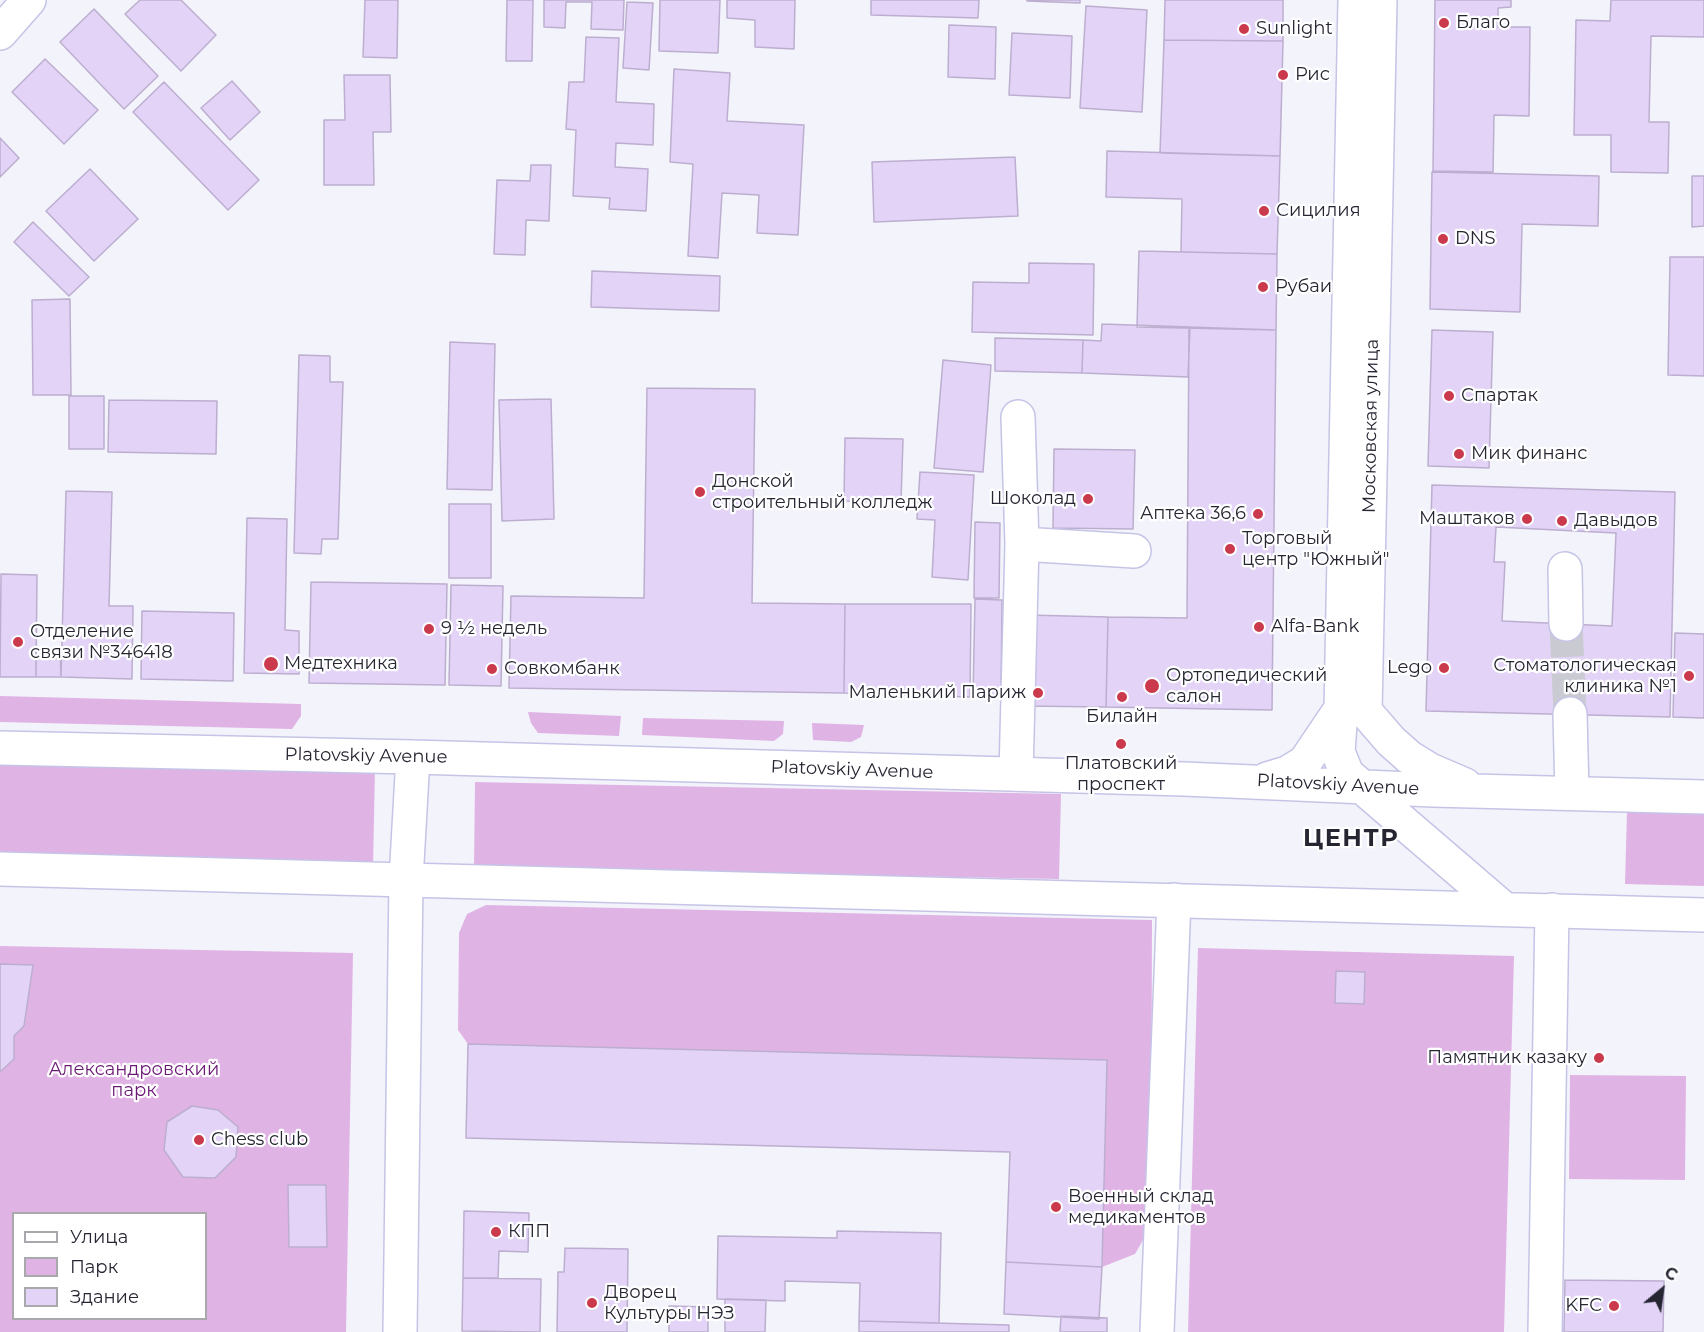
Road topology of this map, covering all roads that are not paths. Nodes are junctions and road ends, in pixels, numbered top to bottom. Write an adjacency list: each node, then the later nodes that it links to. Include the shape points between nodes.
1 (29, 0): 4 (main road)
2 (1355, 0): 10 (main road, Московская улица)
3 (1380, 0): 17 (main road, Московская улица, via 1365,711 1409,757)
4 (0, 33)
5 (1018, 417): 6 (main road)
6 (1022, 544): 7 (main road); 14 (main road)
7 (1134, 551)
8 (1565, 569): 9 (main road)
9 (1566, 624)
10 (1341, 709): 15 (main road, via 1305,762); 16 (main road, Московская улица, via 1338,752 1347,774)
11 (1569, 714): 18 (main road)
12 (0, 748): 13 (main road, Platovskiy Avenue)
13 (413, 757): 14 (main road, Platovskiy Avenue); 21 (main road)
14 (1016, 774): 15 (main road, Platovskiy Avenue)
15 (1261, 781): 16 (main road, Platovskiy Avenue)
16 (1362, 787): 17 (main road, Platovskiy Avenue); 23 (main road, Московская улица)
17 (1479, 791): 18 (main road, Platovskiy Avenue)
18 (1572, 793): 19 (main road, Platovskiy Avenue)
19 (1704, 797)
20 (0, 869): 21 (main road)
21 (406, 880): 22 (main road); 26 (main road)
22 (1174, 900): 23 (main road); 27 (main road)
23 (1503, 908): 24 (main road)
24 (1552, 910): 25 (main road); 28 (main road)
25 (1704, 915)
26 (400, 1332)
27 (1158, 1332)
28 (1545, 1332)

